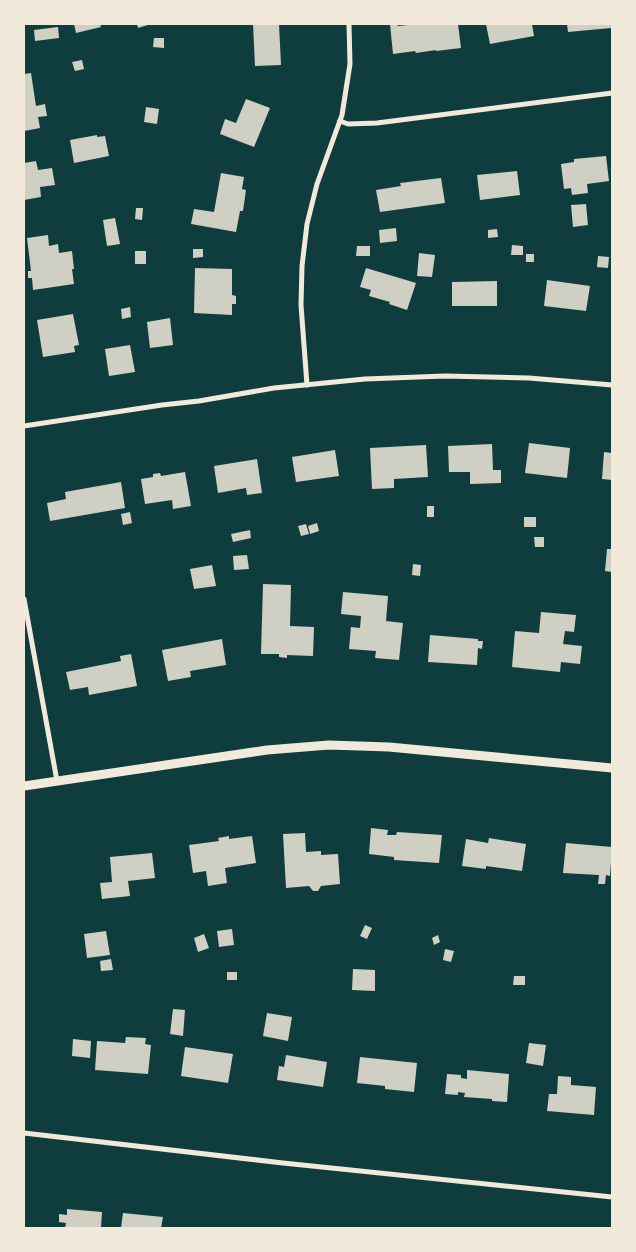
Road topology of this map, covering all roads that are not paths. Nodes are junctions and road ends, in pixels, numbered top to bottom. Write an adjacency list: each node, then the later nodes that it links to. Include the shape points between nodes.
1 (349, 24): 3 (street, via 350,64)
2 (612, 92): 3 (street, via 377,123 348,124)
3 (340, 121): 4 (street, via 317,184 307,224 301,305)
4 (306, 385): 5 (street, via 446,376); 6 (street)
5 (612, 385)
6 (24, 426)
7 (24, 598): 9 (street)
8 (612, 768): 9 (street, via 389,747 329,745 267,750)
9 (57, 781): 10 (street)
10 (24, 786)
11 (24, 1133): 12 (street)
12 (612, 1197)

